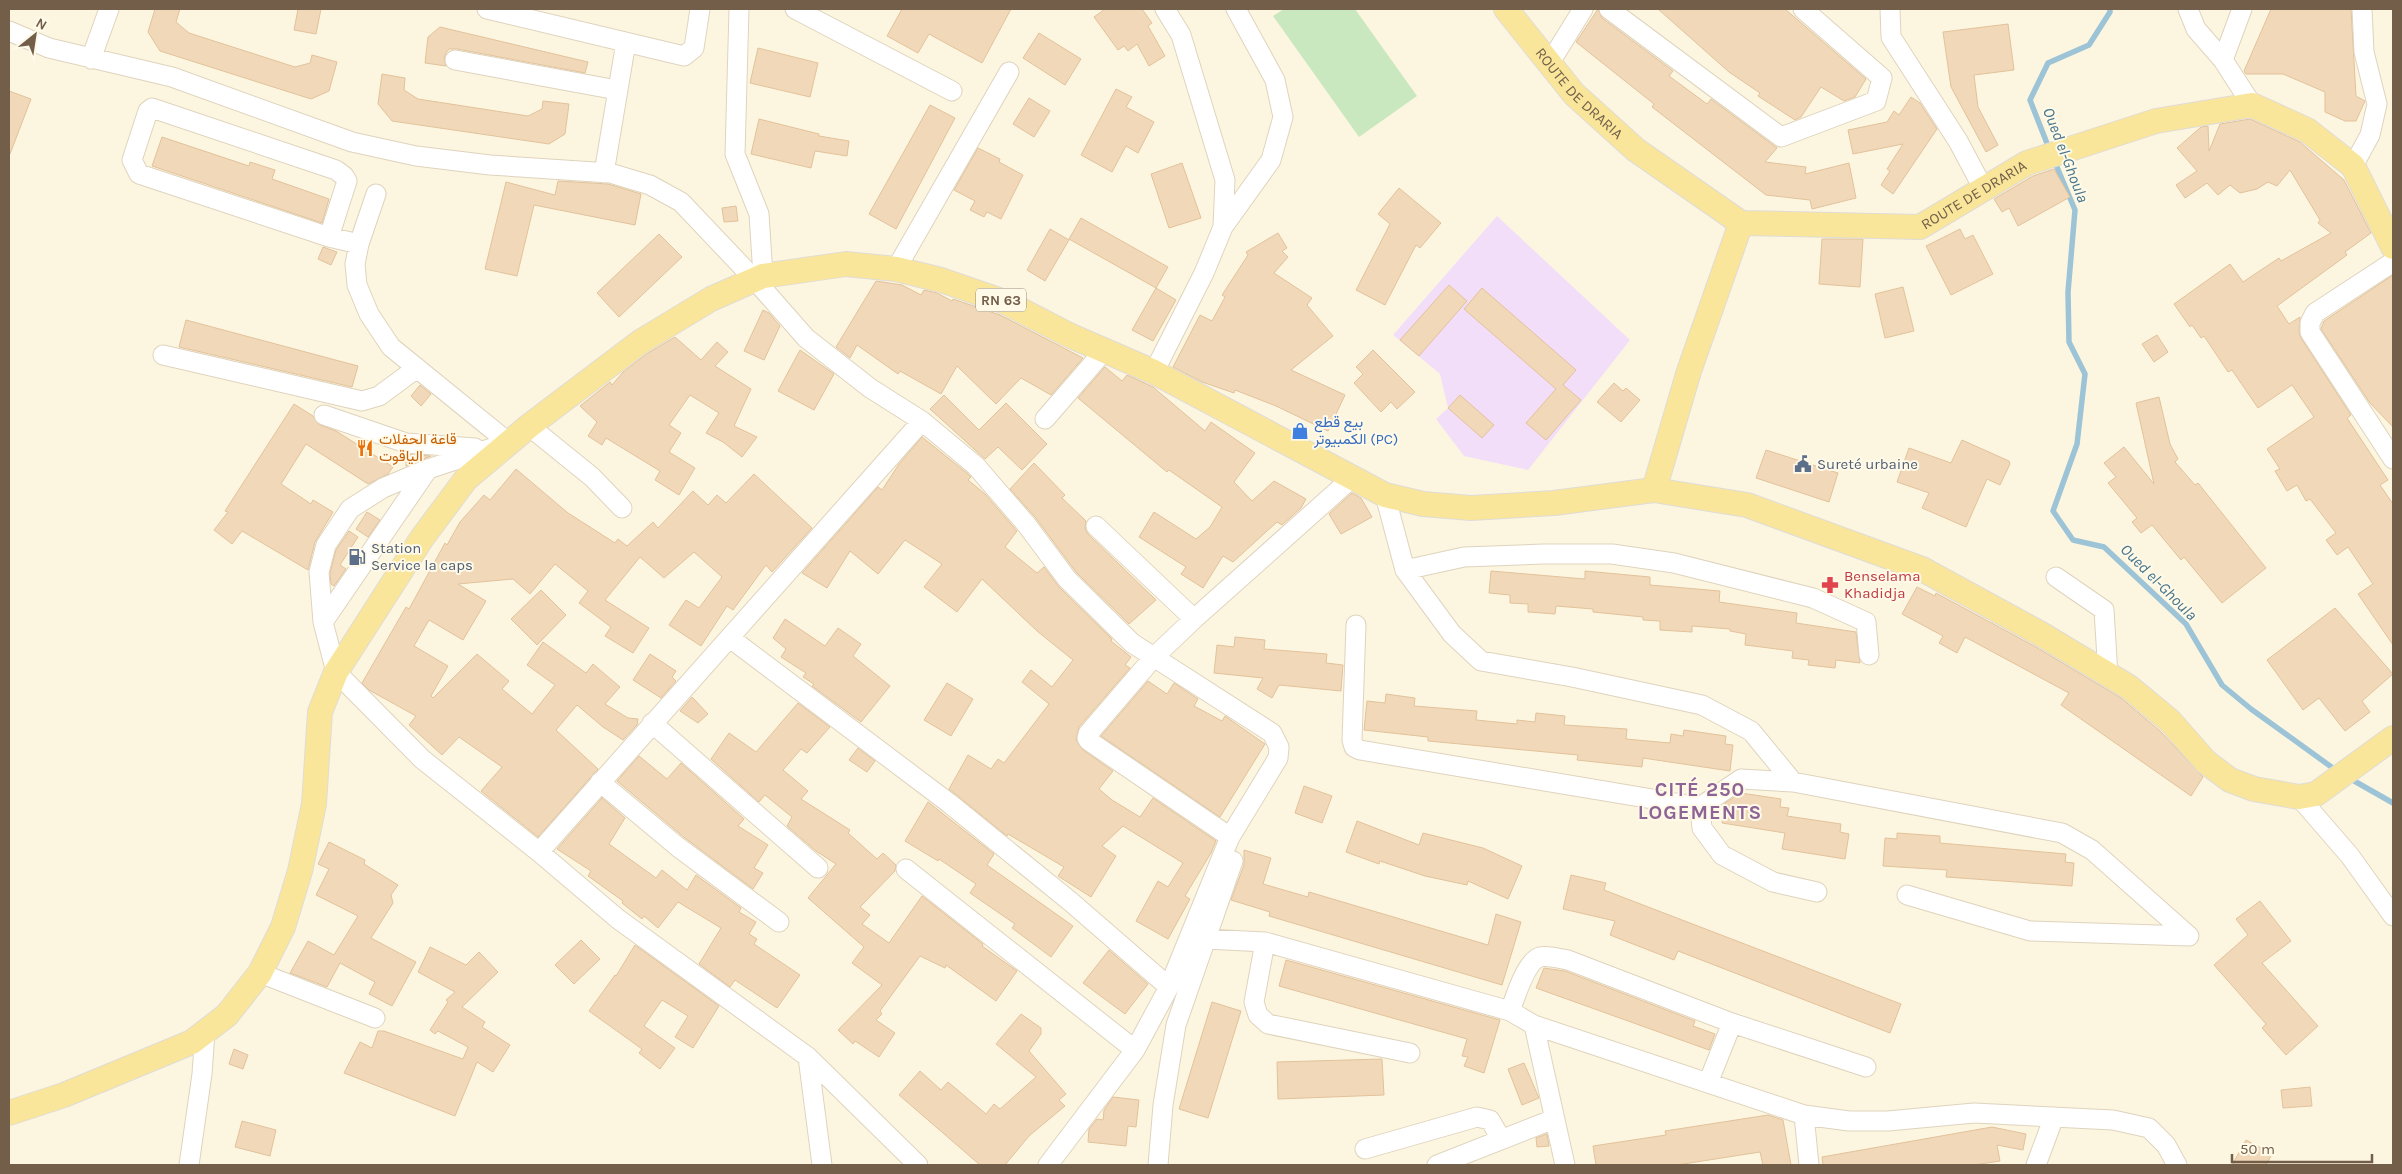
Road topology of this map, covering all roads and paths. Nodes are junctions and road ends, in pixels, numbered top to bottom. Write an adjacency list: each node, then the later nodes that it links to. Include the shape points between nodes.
1 (109, 9): 18 (street)
2 (487, 9): 17 (street)
3 (700, 9): 17 (street, via 694,48 684,56)
4 (739, 9): 39 (street, via 734,154 759,214)
5 (795, 9): 26 (street)
6 (1165, 9): 33 (street, via 1181,35 1225,180)
7 (1236, 9): 33 (street, via 1275,80 1283,117 1271,160)
8 (1506, 9): 21 (main road, ROUTE DE DRARIA)
9 (1583, 9): 21 (street)
10 (1609, 9): 24 (street, via 1781,137 1876,102)
11 (1803, 9): 24 (street)
12 (1890, 9): 22 (street, via 1891,37)
13 (2188, 9): 20 (street, via 2196,29)
14 (2242, 9): 20 (street)
15 (2362, 9): 28 (street, via 2364,52 2376,104 2370,135)
16 (9, 31): 18 (street, via 50,48)
17 (626, 42): 25 (street)
18 (91, 59): 29 (street, via 172,77 352,142 416,156)
19 (455, 60): 25 (street)
20 (2223, 60): 27 (street)
21 (1549, 64): 32 (main road, ROUTE DE DRARIA, via 1574,94 1636,150)
22 (1910, 67): 24 (street); 30 (street, via 1958,141)
23 (1009, 72): 38 (street)
24 (1882, 78)
25 (617, 90): 29 (street)
26 (952, 91)
27 (2252, 105): 28 (main road, via 2307,130); 30 (main road, ROUTE DE DRARIA, via 2156,121 2027,163)
28 (2353, 166): 36 (main road)
29 (604, 173): 39 (street, via 650,186 681,202)
30 (1983, 188): 32 (main road, ROUTE DE DRARIA, via 1920,227)
31 (376, 194): 35 (street)
32 (1741, 223): 52 (main road, via 1690,371)
33 (1223, 227): 43 (street, via 1204,273)
34 (329, 237): 34 (street, via 139,174 132,160 148,111 152,108 336,170 347,181); 35 (street)
35 (359, 244): 42 (street, via 355,264 357,285 369,314 391,347)
36 (2393, 247)
37 (2393, 262): 49 (street, via 2315,313 2310,323 2310,332)
38 (896, 269): 39 (main road, RN 63, via 846,264); 40 (main road, RN 63, via 941,280 1005,302)
39 (759, 278): 46 (street, via 806,338 870,388); 47 (main road, RN 63, via 711,298 640,342)
40 (1104, 351): 43 (main road, RN 63); 45 (street)
41 (163, 355): 42 (street, via 362,401 379,396)
42 (417, 368): 48 (street)
43 (1154, 372): 51 (main road, RN 63)
44 (324, 415): 48 (street, via 406,444)
45 (1045, 419)
46 (922, 421): 61 (street); 63 (street, via 976,466 1026,524 1066,579 1132,643)
47 (529, 426): 48 (main road, RN 63); 54 (street, via 592,477)
48 (500, 446): 50 (street); 64 (main road, RN 63, via 466,479 422,538)
49 (2393, 459)
50 (428, 469): 59 (street); 59 (street, via 383,488 350,510 326,545 319,572)
51 (1352, 478): 53 (main road, RN 63); 58 (street)
52 (1654, 490): 53 (main road, RN 63, via 1554,503 1471,508 1423,504); 65 (main road, RN 63, via 1747,505 1922,569)
53 (1385, 495): 56 (street)
54 (622, 508)
55 (1096, 526): 58 (street)
56 (1405, 570): 62 (street, via 1464,558 1543,554 1612,554 1674,563 1813,598 1866,622); 69 (street, via 1452,634 1481,661 1702,705 1751,731)
57 (2056, 577): 65 (street, via 2104,610)
58 (1194, 619): 63 (street)
59 (323, 622): 64 (street)
60 (1356, 624): 72 (street, via 1354,747)
61 (730, 638): 66 (street); 84 (street, via 950,803)
62 (1869, 656)
63 (1153, 658): 71 (street, via 1272,733 1280,746 1278,758); 73 (street, via 1087,738)
64 (336, 672): 74 (street, via 422,759); 83 (main road, RN 63, via 320,712 314,804 300,871 283,927)
65 (2108, 675): 70 (main road, RN 63, via 2129,687 2170,721 2206,762 2230,780 2254,788)
66 (652, 723): 68 (street); 75 (street)
67 (2393, 738): 70 (main road)
68 (600, 782): 74 (street); 80 (street, via 678,848)
69 (1794, 782): 72 (street, via 1741,779); 78 (street, via 2062,833 2092,850 2188,936 2030,931)
70 (2307, 796): 79 (street)
71 (1255, 798): 73 (street); 81 (street)
72 (1700, 807): 77 (street, via 1702,828 1722,854 1773,882)
73 (1230, 837): 84 (street)
74 (539, 852): 92 (street, via 618,919)
75 (818, 868)
76 (906, 869): 90 (street)
77 (1817, 892)
78 (1906, 895)
79 (2393, 916)
80 (779, 922)
81 (1206, 939): 82 (street); 105 (street, via 1176,1025 1163,1105)
82 (1265, 942): 85 (street); 91 (street, via 1254,1002 1258,1015 1268,1024)
83 (260, 973): 86 (street); 89 (main road, RN 63, via 227,1015)
84 (1169, 987): 90 (street)
85 (1510, 1011): 87 (street, via 1525,973 1534,960 1542,956 1568,960); 88 (street)
86 (375, 1018)
87 (1732, 1023): 93 (street); 94 (street)
88 (1534, 1025): 94 (street); 98 (street)
89 (205, 1032): 95 (main road, RN 63, via 192,1042); 101 (street)
90 (1136, 1050): 104 (street)
91 (1410, 1053)
92 (808, 1057): 102 (street); 103 (street)
93 (1866, 1067)
94 (1708, 1083): 96 (street)
95 (9, 1113)
96 (1804, 1115): 97 (street, via 1849,1121 1974,1113); 108 (street)
97 (2054, 1117): 109 (street); 110 (street, via 2112,1120 2149,1128 2166,1145)
98 (1554, 1119): 99 (street); 107 (street)
99 (1501, 1139): 100 (street, via 1490,1120 1477,1116); 106 (street)
100 (1365, 1149)
101 (189, 1165)
102 (822, 1165)
103 (918, 1165)
104 (1048, 1165)
105 (1158, 1165)
106 (1437, 1165)
107 (1565, 1165)
108 (1808, 1165)
109 (2036, 1165)
110 (2177, 1165)

